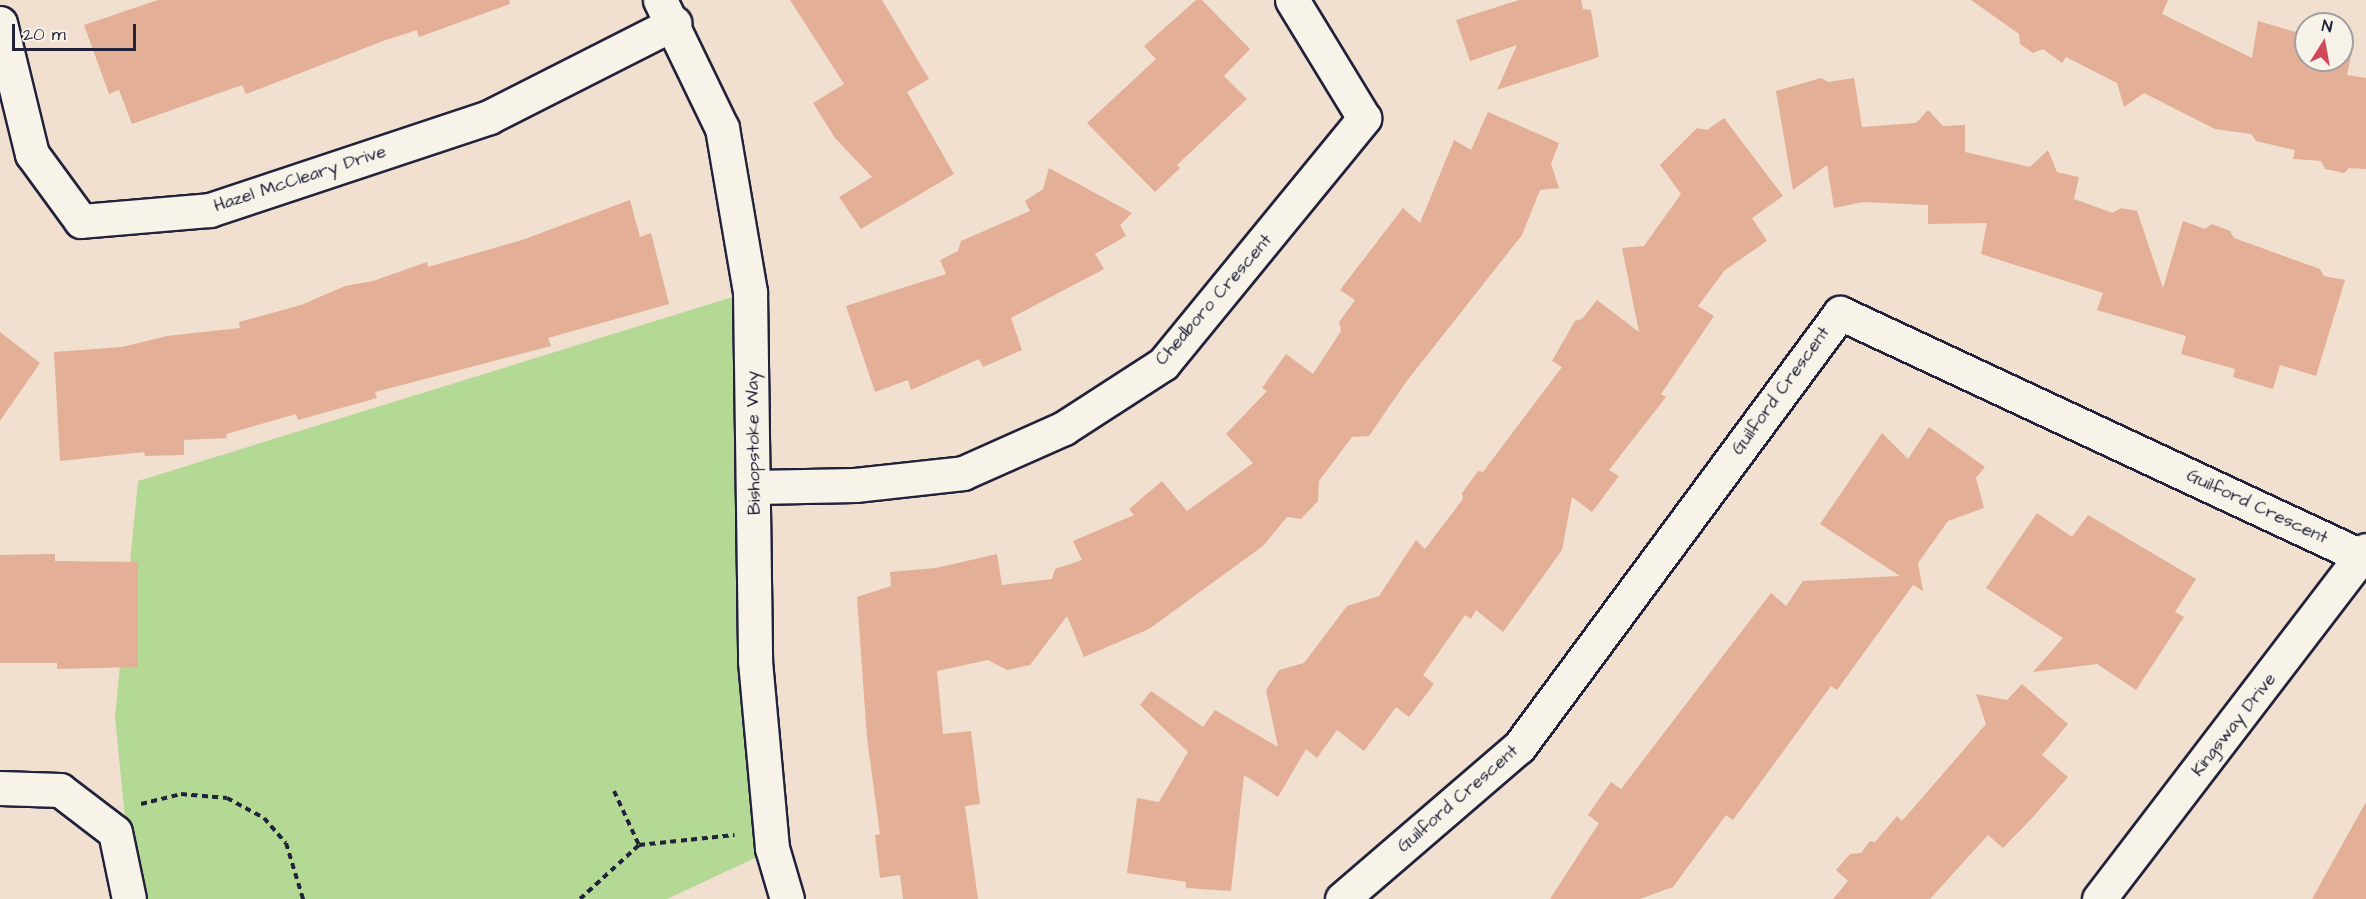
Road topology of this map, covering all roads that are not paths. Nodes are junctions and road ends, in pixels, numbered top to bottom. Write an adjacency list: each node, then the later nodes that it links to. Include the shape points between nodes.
1 (1292, 0): 4 (street, Chedboro Crescent, via 1364,118 1163,364 1064,428 963,473 855,486)
2 (667, 11): 3 (street, Hazel McCleary Drive, via 489,117 210,210 81,221 32,153); 4 (street, Bishopstoke Way, via 722,128 748,281)
3 (0, 22)
4 (755, 487): 8 (street, Bishopstoke Way, via 755,661 771,832)
5 (2365, 553): 9 (street, Guilford Crescent, via 1840,313 1519,747); 10 (street, Kingsway Drive)
6 (0, 788): 7 (street, via 60,790 115,832)
7 (129, 899)
8 (787, 899)
9 (1342, 899)
10 (2099, 899)

